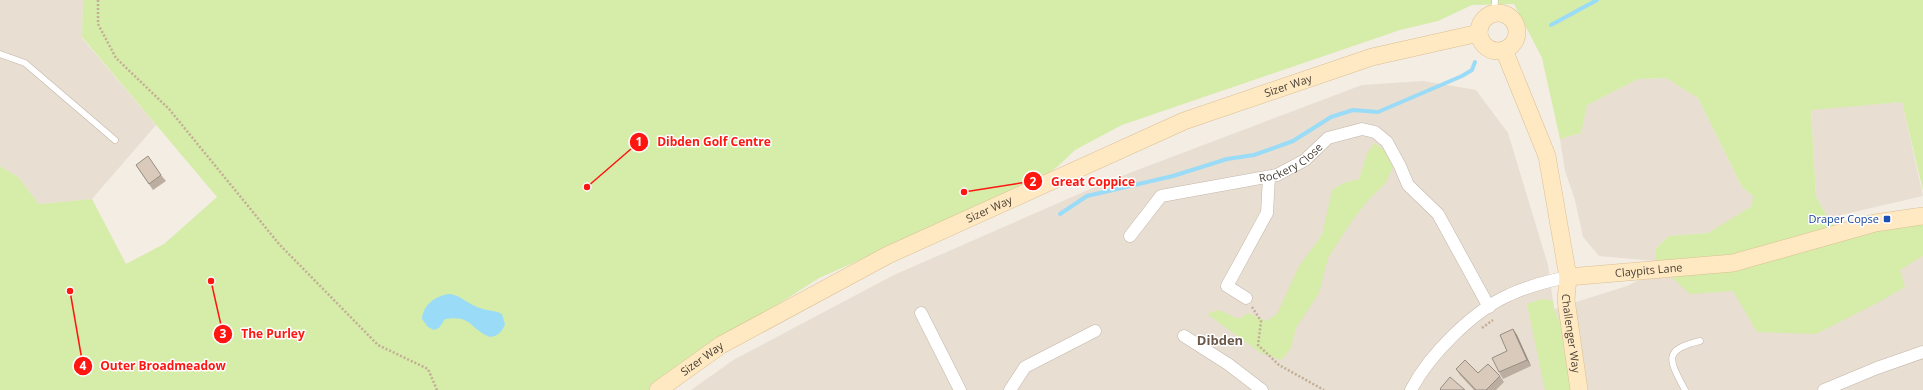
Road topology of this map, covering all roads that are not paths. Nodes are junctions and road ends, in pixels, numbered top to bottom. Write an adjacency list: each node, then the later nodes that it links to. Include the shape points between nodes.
1 (1494, 7): 2 (street, via 1481,23); 3 (street, via 1512,19 1515,25 1516,39)
2 (1479, 33): 3 (street, via 1488,49); 17 (street, Sizer Way, via 1372,57 1184,121 888,255 721,345)
3 (1504, 50): 9 (street, via 1547,156)
4 (0, 54): 5 (lane, via 25,64)
5 (115, 140)
6 (1269, 177): 8 (street, Rockery Close, via 1161,196); 10 (street, via 1267,213 1227,286); 11 (street, Rockery Close, via 1305,160 1328,138 1362,129 1375,132 1387,142 1408,185 1438,214)
7 (1923, 216): 9 (street, Claypits Lane, via 1875,223 1733,263)
8 (1130, 236)
9 (1568, 277): 11 (street, Claypits Lane, via 1534,285 1508,295); 22 (street, Challenger Way, via 1566,300)
10 (1246, 298)
11 (1489, 307): 21 (street, Claypits Lane, via 1432,357)
12 (922, 313): 18 (street)
13 (1095, 331): 19 (street, via 1026,367)
14 (1184, 336): 20 (street, via 1228,364)
15 (1700, 341): 23 (lane, via 1683,345 1674,351 1672,357 1674,368)
16 (1923, 352): 24 (street)
17 (658, 390)
18 (960, 390)
19 (1010, 390)
20 (1262, 390)
21 (1411, 390)
22 (1579, 390)
23 (1685, 390)
24 (1824, 390)

